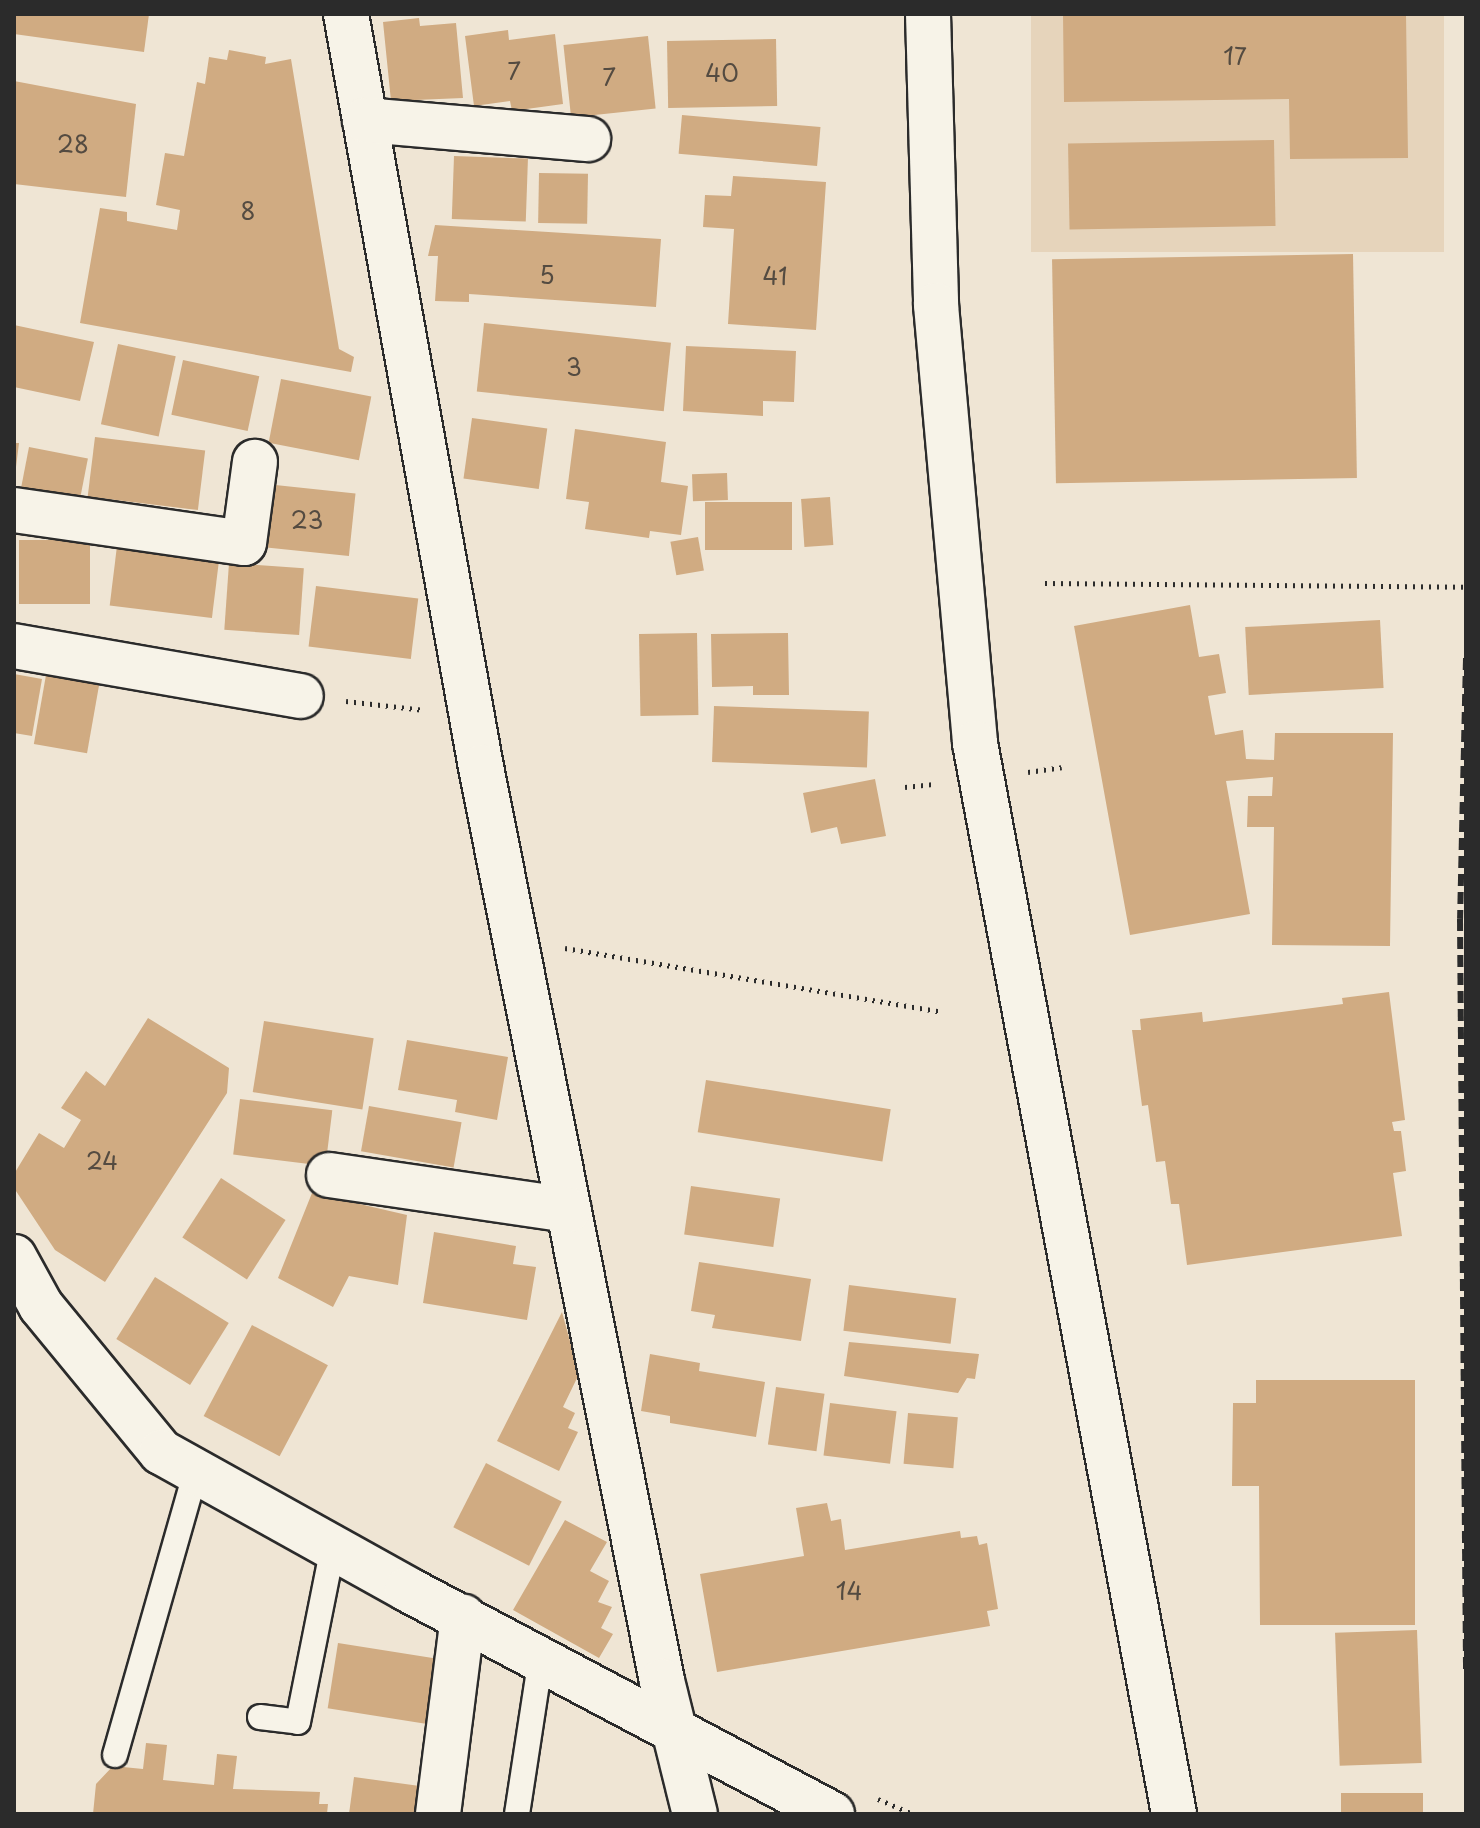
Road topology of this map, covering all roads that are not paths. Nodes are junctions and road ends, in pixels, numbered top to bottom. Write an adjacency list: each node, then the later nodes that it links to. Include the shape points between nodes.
1 (346, 14): 3 (street)
2 (928, 14): 23 (street, via 936,305 975,743)
3 (365, 120): 4 (street); 10 (street, via 471,715)
4 (588, 139)
5 (255, 462): 6 (street, via 244,543)
6 (14, 510)
7 (14, 646): 8 (street)
8 (301, 696)
9 (329, 1175): 10 (street)
10 (568, 1210): 17 (street)
11 (14, 1257): 12 (street, via 41,1306 161,1452)
12 (196, 1471): 13 (street); 18 (lane)
13 (333, 1547): 14 (street); 16 (lane, via 298,1722)
14 (463, 1617): 15 (street); 19 (street)
15 (541, 1658): 17 (street); 20 (lane)
16 (260, 1717)
17 (671, 1725): 21 (street, via 688,1770); 22 (street)
18 (115, 1755)
19 (438, 1814)
20 (517, 1814)
21 (695, 1814)
22 (832, 1814)
23 (1174, 1814)

